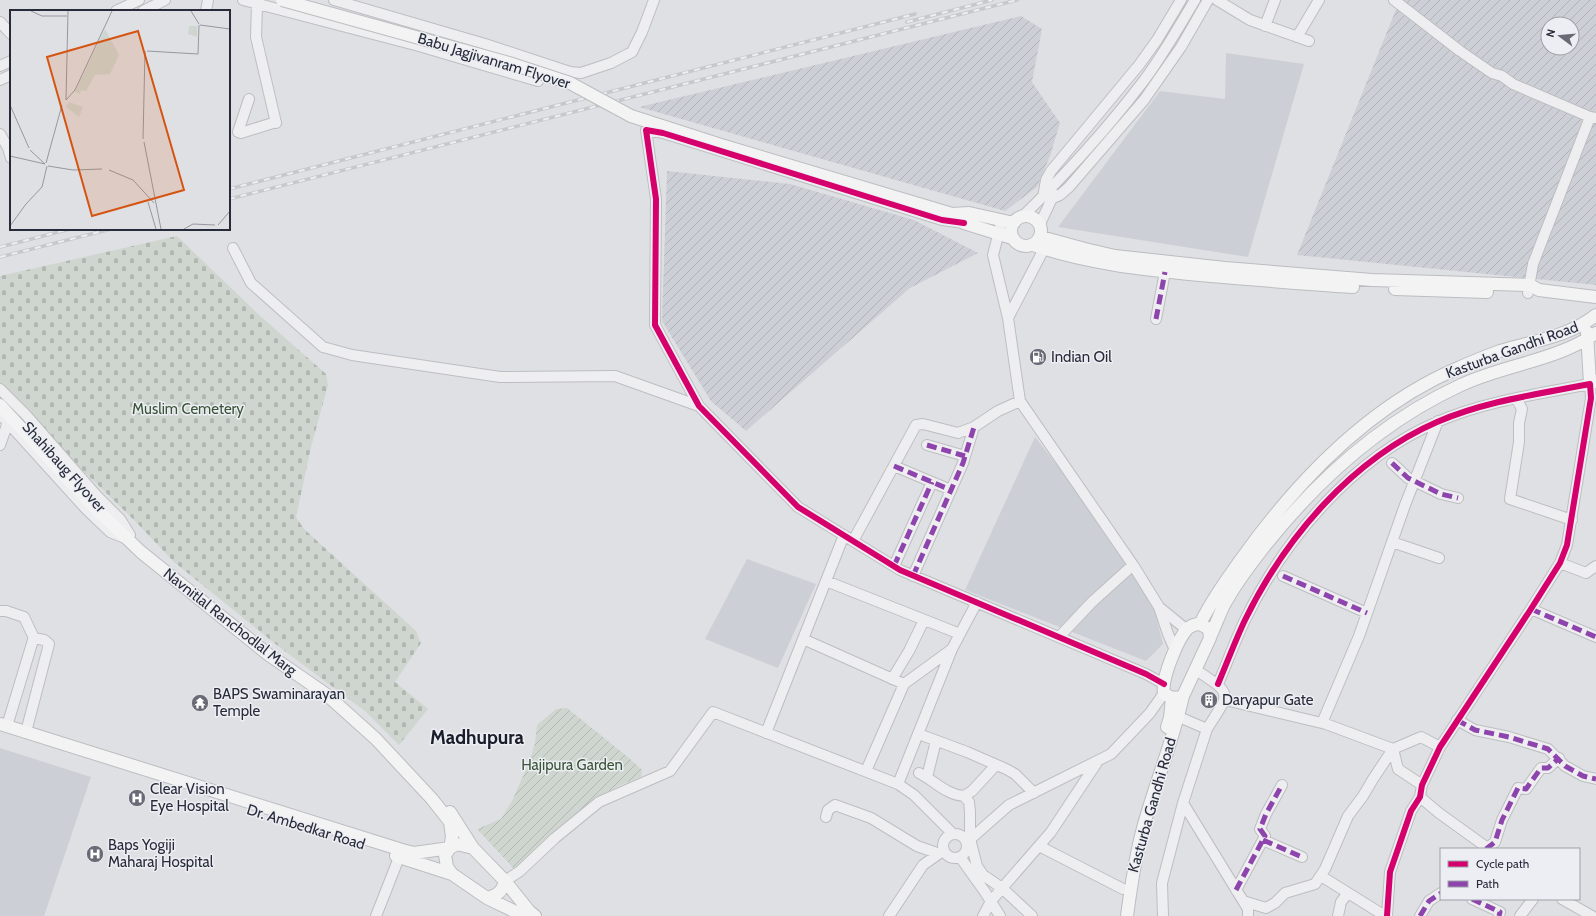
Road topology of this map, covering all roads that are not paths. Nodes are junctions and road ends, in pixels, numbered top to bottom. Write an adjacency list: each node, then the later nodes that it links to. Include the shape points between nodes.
1 (136, 0): 16 (street)
2 (165, 0): 17 (street)
3 (208, 0): 18 (street)
4 (243, 0): 15 (street)
5 (282, 0): 34 (main road, Babu Jagjivanram Flyover, bridge, via 517,66 570,83 631,116)
6 (334, 0): 7 (street, via 570,72 581,73 611,63 632,52)
7 (654, 0)
8 (1181, 0): 33 (street, via 1139,65 1051,171 1046,180)
9 (1195, 0): 33 (street, via 1142,82)
10 (1208, 0): 33 (street, via 1181,47 1144,100 1069,187 1060,195)
11 (1217, 0): 20 (street)
12 (1275, 0): 20 (street)
13 (1319, 0): 22 (street)
14 (1394, 0): 30 (street, via 1492,73)
15 (257, 4): 28 (street, via 419,46); 29 (street, via 256,37 276,123 238,132)
16 (118, 10)
17 (145, 10)
18 (206, 10)
19 (0, 22): 21 (street)
20 (1265, 26): 22 (street)
21 (10, 33)
22 (1297, 37): 23 (street)
23 (1309, 41)
24 (10, 61): 25 (street)
25 (0, 66)
26 (10, 75): 27 (street)
27 (0, 80)
28 (538, 81)
29 (249, 99)
30 (1593, 117): 43 (street, via 1533,264)
31 (0, 134): 32 (street)
32 (10, 155)
33 (1047, 198): 35 (street); 37 (street)
34 (952, 214): 35 (main road, via 969,213); 36 (main road)
35 (1013, 220): 37 (main road, via 1032,217); 38 (street); 39 (main road)
36 (964, 223): 38 (main road); 57 (street, via 942,220 646,130 656,199 655,325)
37 (1040, 224): 40 (main road)
38 (998, 233): 39 (main road); 45 (street, via 993,255)
39 (1012, 238): 40 (main road, via 1019,245 1029,247)
40 (1042, 242): 42 (main road, via 1080,259); 43 (main road, via 1115,256 1225,268); 45 (street)
41 (233, 248): 57 (street, via 251,283 323,347 352,355 500,377 615,376)
42 (1165, 272): 43 (main road, via 1372,288); 46 (street)
43 (1532, 290): 44 (main road)
44 (1596, 297)
45 (1008, 318): 55 (street)
46 (1156, 319)
47 (1592, 319): 48 (main road); 91 (main road, Kasturba Gandhi Road, via 1552,337 1499,351 1458,368 1420,387 1368,421 1290,495 1213,599)
48 (1592, 336): 49 (main road, Kasturba Gandhi Road); 50 (main road)
49 (1569, 348): 50 (main road, via 1582,353); 94 (main road, Kasturba Gandhi Road, via 1461,384 1431,400 1368,442 1337,467 1277,530 1232,592)
50 (1588, 361): 51 (main road)
51 (1593, 382): 54 (street); 72 (street)
52 (0, 389): 74 (street, via 120,519)
53 (0, 397): 71 (main road, Shahibaug Flyover)
54 (1516, 398): 59 (street); 72 (street, via 1522,409 1510,499)
55 (1020, 401): 61 (street, via 998,411); 79 (street)
56 (0, 405): 71 (main road, Shahibaug Flyover)
57 (699, 406): 73 (street, via 798,507)
58 (0, 414): 60 (street)
59 (1438, 421): 67 (street); 104 (street, via 1381,454 1317,511 1274,569 1245,620)
60 (8, 422): 62 (street); 74 (street, via 110,532)
61 (974, 427): 64 (street); 66 (street, via 958,433 923,424 916,425)
62 (0, 445)
63 (927, 445): 64 (street)
64 (965, 456): 69 (street)
65 (1392, 463): 67 (street)
66 (894, 466): 68 (street); 75 (street)
67 (1414, 481): 70 (street, via 1441,494); 76 (street)
68 (932, 482): 69 (street); 80 (street)
69 (951, 490): 82 (street)
70 (1458, 498)
71 (109, 519): 74 (main road, Shahibaug Flyover)
72 (1572, 520): 78 (street, via 1567,546)
73 (844, 535): 75 (street); 84 (street)
74 (129, 537): 135 (main road, Navnitlal Ranchodlal Marg, via 207,606 269,655 327,695 376,739 432,798 450,822); 136 (main road, via 272,651 330,691 380,735 439,798)
75 (854, 541): 80 (street)
76 (1392, 542): 77 (street); 89 (street)
77 (1439, 558)
78 (1560, 563): 81 (street, via 1586,573); 87 (street)
79 (1133, 564): 86 (street); 95 (street)
80 (894, 566): 82 (street)
81 (1596, 566)
82 (913, 576): 85 (street)
83 (1283, 576): 89 (street)
84 (826, 581): 90 (street); 98 (street)
85 (977, 602): 93 (street); 95 (street)
86 (1160, 607): 92 (street); 100 (street)
87 (1530, 609): 96 (street); 108 (street)
88 (0, 611): 97 (street, via 6,610 24,617)
89 (1367, 613): 109 (street)
90 (924, 620): 93 (street); 102 (street)
91 (1200, 624): 92 (main road, via 1192,625); 94 (main road, via 1208,628)
92 (1187, 630): 100 (main road)
93 (960, 634): 99 (street)
94 (1211, 635): 101 (main road, Kasturba Gandhi Road)
95 (1059, 637): 105 (street, via 1146,674)
96 (1596, 637)
97 (34, 638): 110 (street); 112 (street, via 49,644)
98 (803, 639): 102 (street); 113 (street)
99 (952, 649): 103 (street); 123 (street)
100 (1175, 650): 105 (main road)
101 (1196, 670): 104 (street); 105 (main road)
102 (892, 679): 103 (street)
103 (904, 684): 121 (street)
104 (1218, 684): 106 (street, via 1225,694)
105 (1171, 692): 107 (main road, Kasturba Gandhi Road); 119 (street, via 1111,754)
106 (1225, 700): 109 (street); 111 (street)
107 (1174, 715): 111 (street); 147 (main road, Kasturba Gandhi Road, via 1136,826); 165 (main road, Kasturba Gandhi Road, via 1143,828 1133,871)
108 (1457, 720): 116 (street); 118 (street, via 1475,730 1510,737 1548,749)
109 (1322, 723): 117 (street)
110 (2, 727): 112 (main road, Dr. Ambedkar Road); 140 (main road, Dr. Ambedkar Road)
111 (1207, 729): 129 (street)
112 (26, 732): 140 (main road, Dr. Ambedkar Road)
113 (766, 733): 121 (street); 145 (street, via 713,712 670,771 599,802)
114 (924, 736): 115 (street)
115 (936, 741): 120 (street); 127 (street, via 923,775 952,794)
116 (1440, 747): 117 (street, via 1421,737); 125 (street)
117 (1394, 749): 125 (street, via 1398,769); 144 (street, via 1348,816)
118 (1559, 758): 122 (street, via 1565,766 1583,776); 138 (street, via 1548,768 1541,768 1526,789 1518,788 1502,820 1495,842)
119 (1099, 760): 126 (street); 134 (street)
120 (996, 765): 126 (street, via 1014,774); 127 (street)
121 (866, 772): 123 (street)
122 (1596, 779)
123 (898, 784): 131 (street, via 914,795)
124 (1282, 785): 133 (street, via 1260,829 1265,836)
125 (1422, 785): 128 (street)
126 (1034, 792): 132 (street, via 1009,805)
127 (964, 796): 132 (street, via 969,802 970,812)
128 (1420, 797): 137 (street); 169 (street, via 1411,811 1390,872)
129 (1183, 803): 148 (street); 166 (street, via 1162,882)
130 (826, 816): 139 (street, via 828,810 835,805 871,818 917,846)
131 (953, 834): 132 (street); 139 (street, via 944,842)
132 (968, 840): 141 (street, via 966,853); 146 (street, via 983,875)
133 (1263, 840): 142 (street); 148 (street)
134 (1039, 846): 146 (street); 147 (street)
135 (450, 848): 136 (main road, Dr. Ambedkar Road, via 457,844); 140 (main road, Dr. Ambedkar Road); 143 (main road, Navnitlal Ranchodlal Marg, via 445,855 447,867)
136 (474, 848): 145 (main road)
137 (1486, 848)
138 (1488, 848)
139 (940, 851): 141 (street, via 952,858); 160 (street, via 923,865)
140 (401, 854): 143 (main road, Dr. Ambedkar Road); 157 (street)
141 (960, 857): 155 (street)
142 (1302, 857)
143 (452, 874): 151 (main road, Dr. Ambedkar Road)
144 (1321, 876): 149 (street); 156 (street, via 1315,884 1285,893 1266,908)
145 (505, 881): 151 (main road, via 503,890); 159 (main road)
146 (1002, 888): 155 (street); 163 (street)
147 (1123, 889): 164 (main road, Kasturba Gandhi Road)
148 (1236, 890): 156 (street)
149 (1348, 893): 168 (street, via 1341,902); 169 (street)
150 (1440, 894): 170 (street, via 1429,901)
151 (487, 898): 158 (main road, Dr. Ambedkar Road)
152 (1474, 900): 171 (street, via 1500,912)
153 (1531, 900): 172 (street)
154 (1564, 900): 173 (street)
155 (991, 901): 161 (street); 162 (street)
156 (1243, 901): 167 (street, via 1248,909)
157 (376, 916)
158 (524, 916)
159 (535, 916)
160 (889, 916)
161 (983, 916)
162 (1000, 916)
163 (1032, 916)
164 (1119, 916)
165 (1127, 916)
166 (1162, 916)
167 (1248, 916)
168 (1338, 916)
169 (1386, 916)
170 (1420, 916)
171 (1499, 916)
172 (1520, 916)
173 (1592, 916)

